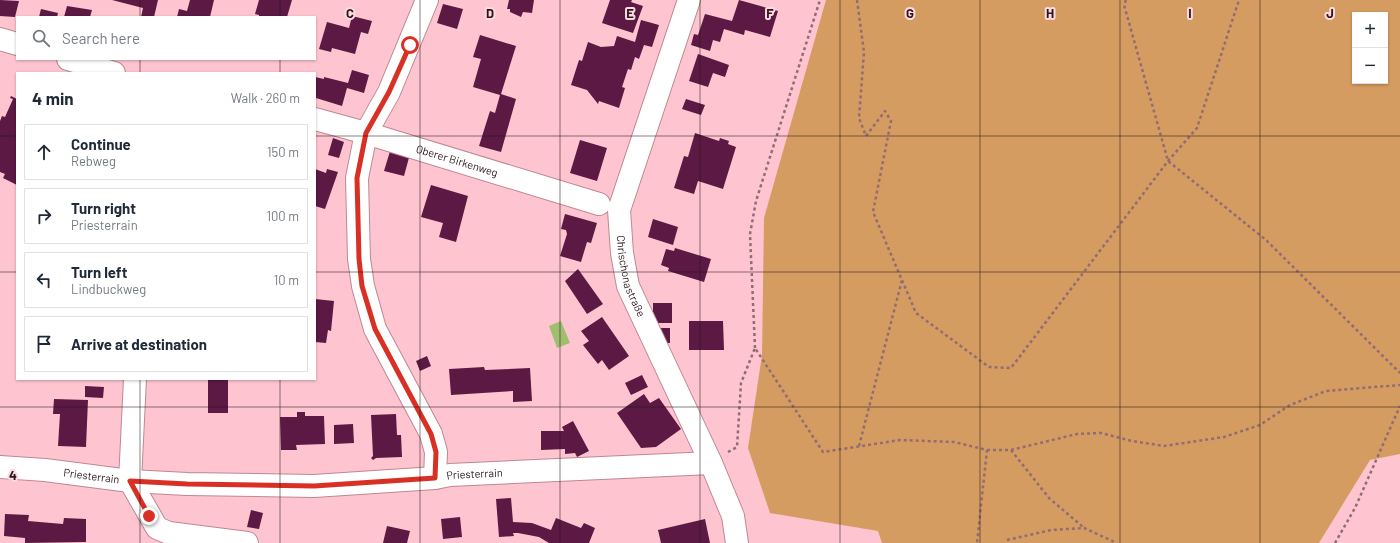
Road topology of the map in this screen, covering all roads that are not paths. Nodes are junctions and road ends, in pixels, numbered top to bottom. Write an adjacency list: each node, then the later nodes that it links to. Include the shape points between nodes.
1 (427, 0): 6 (street, via 389,92)
2 (689, 0): 7 (street, Chrischonastraße)
3 (71, 60): 4 (street)
4 (111, 72)
5 (316, 120): 6 (street, Oberer Birkenweg)
6 (366, 133): 7 (street, Oberer Birkenweg); 11 (street, via 357,178 362,286 375,329 431,434 436,452)
7 (610, 207): 9 (street, Chrischonastraße, via 628,286)
8 (135, 380): 12 (street)
9 (711, 463): 11 (street, Priesterrain, via 450,475); 14 (street, Chrischonastraße, via 733,516)
10 (0, 467): 12 (street, Priesterrain)
11 (435, 478): 12 (street, Priesterrain, via 314,486)
12 (130, 481): 13 (street, via 158,528 169,533)
13 (247, 543)
14 (737, 543)

